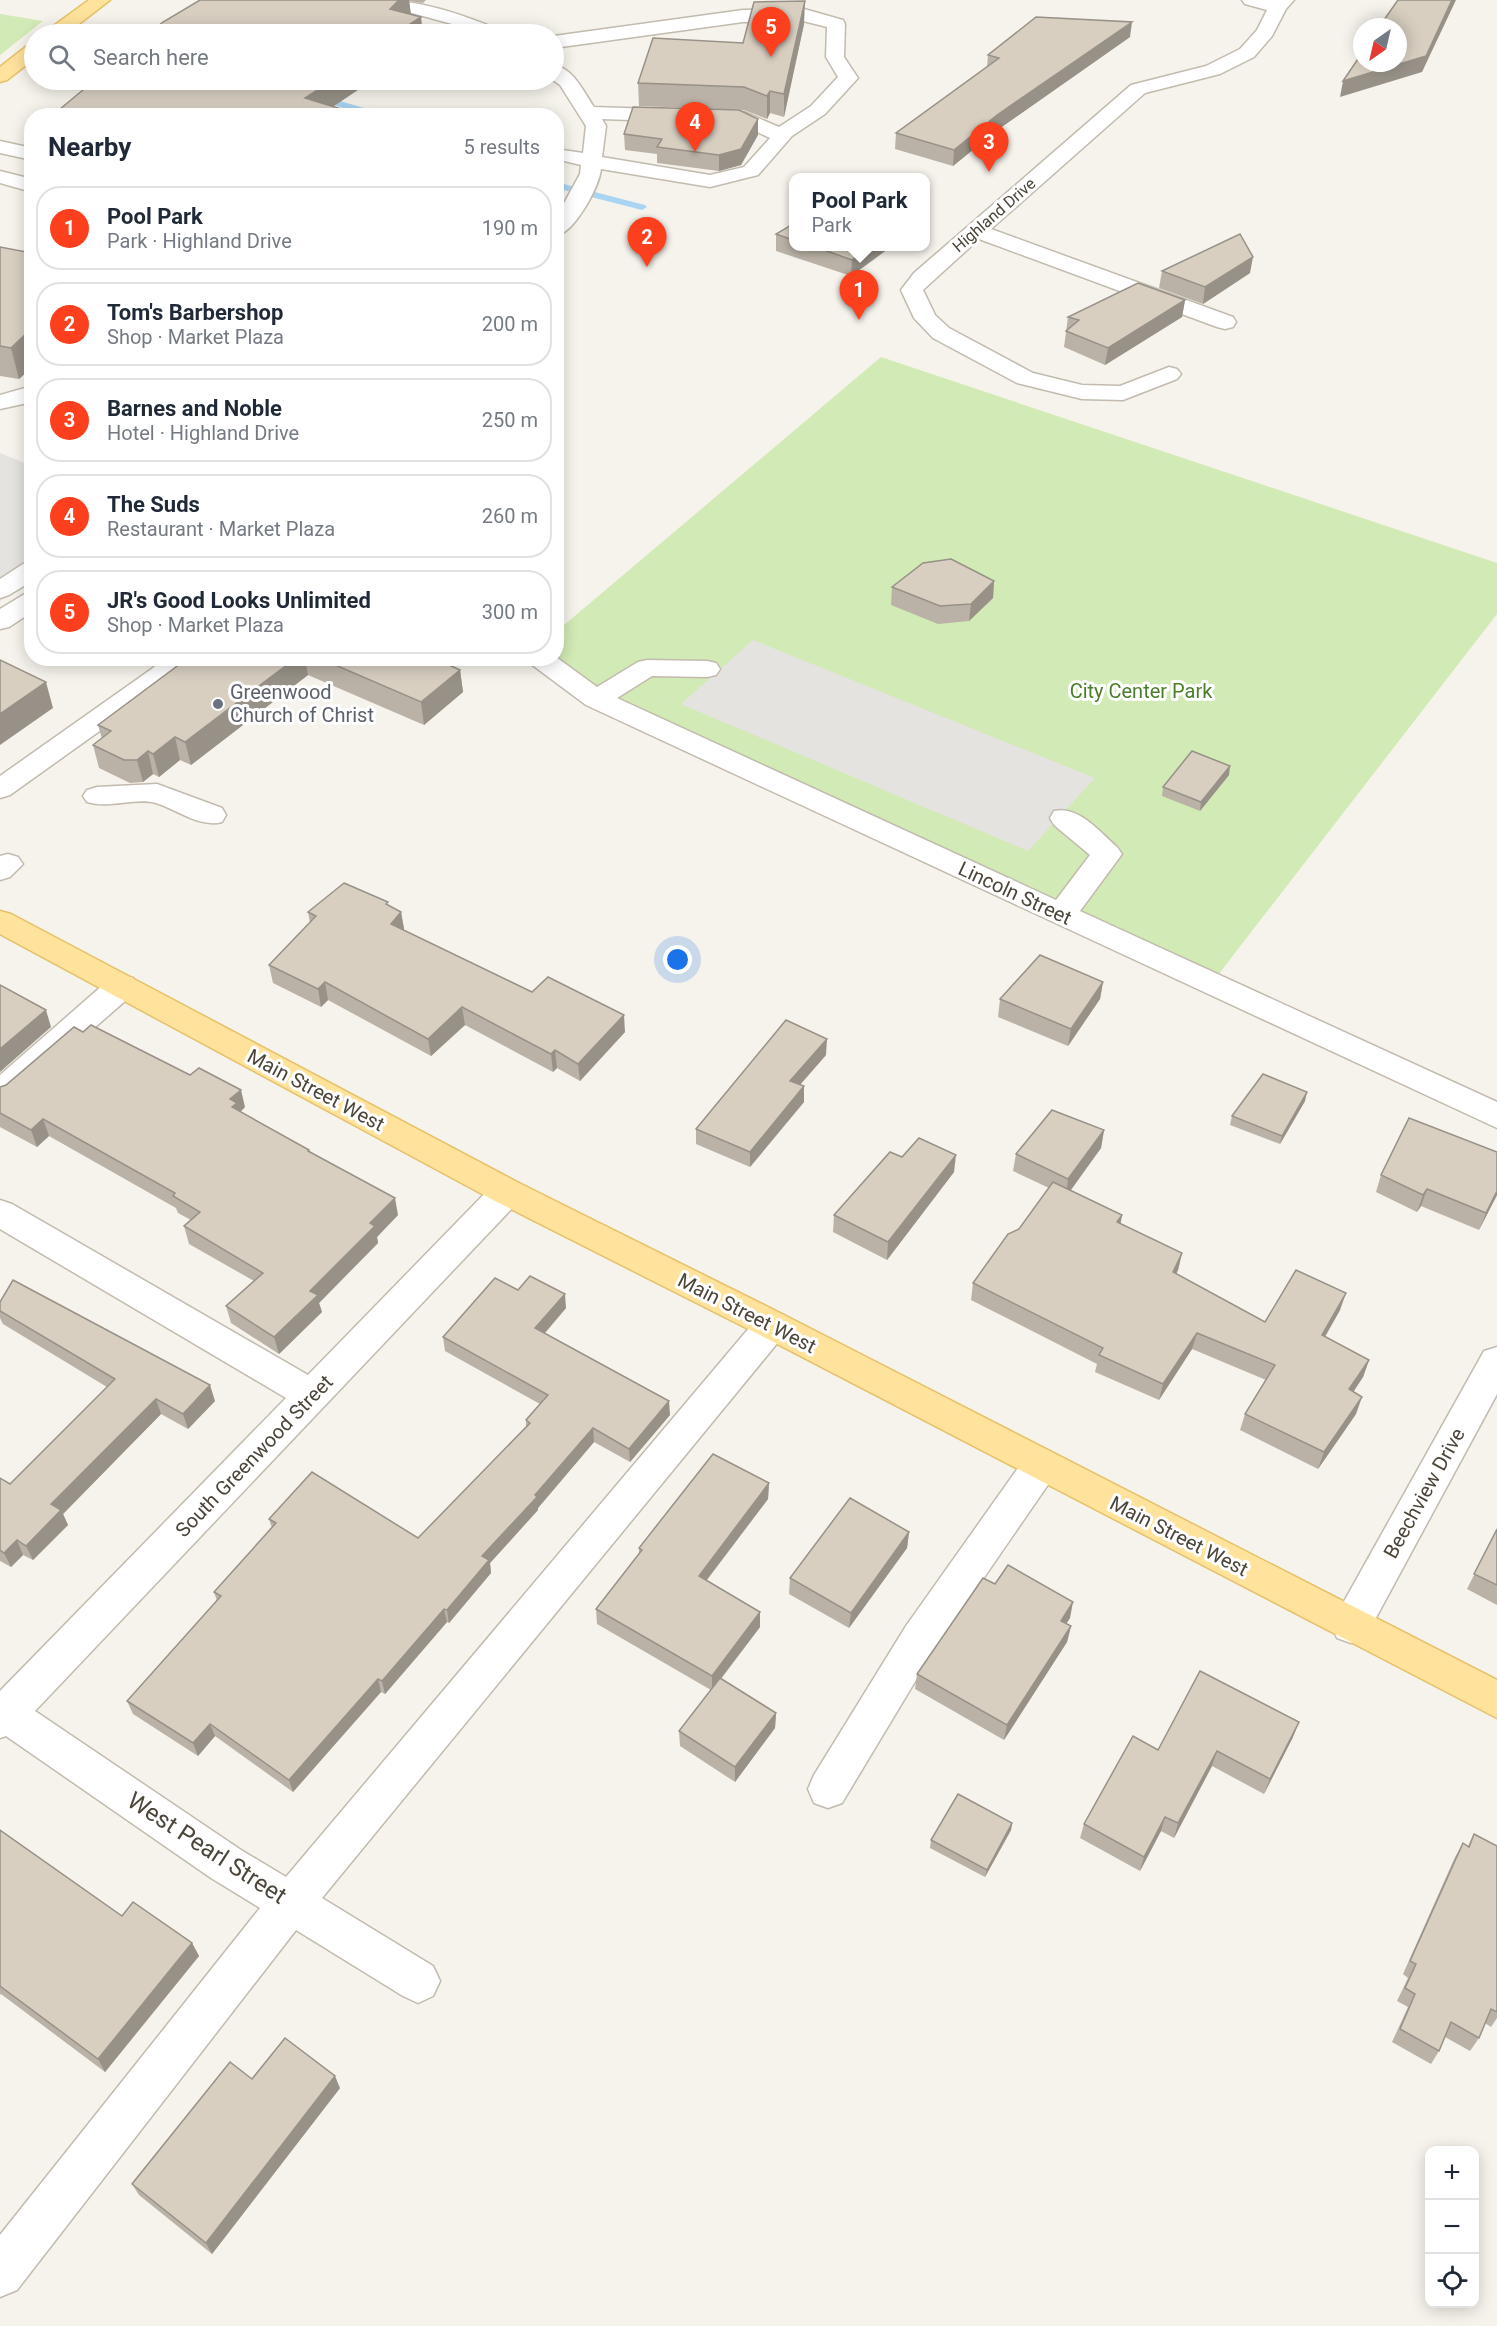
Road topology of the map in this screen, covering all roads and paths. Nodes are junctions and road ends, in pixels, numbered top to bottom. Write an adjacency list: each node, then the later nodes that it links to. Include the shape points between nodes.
1 (100, 0): 5 (main road)
2 (385, 0): 6 (street, via 425,6)
3 (1251, 0): 4 (street)
4 (1281, 3): 20 (street, Highland Drive, via 1265,32 1247,53 1213,70 1138,89)
5 (68, 24)
6 (472, 24)
7 (564, 41): 12 (street, via 743,16 804,15 836,24 835,57 848,78 818,110)
8 (24, 58): 9 (main road)
9 (0, 76)
10 (564, 79): 11 (street)
11 (588, 113): 12 (street, via 744,118); 16 (street, via 596,126)
12 (780, 135): 16 (street, via 751,171 710,181)
13 (0, 147): 14 (street)
14 (24, 152)
15 (564, 156): 16 (street)
16 (589, 171): 19 (street)
17 (0, 177): 18 (street)
18 (24, 184)
19 (564, 220)
20 (976, 231): 21 (street); 22 (street, Highland Drive, via 912,290 925,318 941,333 1025,378 1082,392 1123,393)
21 (1225, 322)
22 (1169, 374)
23 (24, 396): 24 (street)
24 (0, 402)
25 (24, 574): 26 (street)
26 (0, 590)
27 (24, 605): 28 (street)
28 (0, 621)
29 (170, 666): 33 (street)
30 (551, 666): 32 (street, Lincoln Street)
31 (707, 669): 32 (street, via 647,669)
32 (596, 699): 37 (street, Lincoln Street)
33 (0, 789)
34 (97, 796): 35 (street, via 157,793)
35 (212, 815)
36 (1064, 818): 37 (street, via 1107,854)
37 (1061, 914): 41 (street, Lincoln Street)
38 (0, 921): 39 (main road, Main Street West)
39 (122, 986): 40 (street); 42 (main road, Main Street West)
40 (0, 1093)
41 (1497, 1116)
42 (507, 1192): 44 (main road, Main Street West); 46 (street, South Greenwood Street)
43 (0, 1213): 46 (street)
44 (772, 1325): 47 (main road, Main Street West); 52 (street)
45 (1497, 1361): 48 (street, Beechview Drive)
46 (312, 1395): 50 (street, South Greenwood Street)
47 (1041, 1465): 48 (main road, Main Street West); 51 (street, via 920,1638)
48 (1351, 1626): 49 (main road, Main Street West)
49 (1497, 1700)
50 (2, 1714): 52 (street, West Pearl Street)
51 (828, 1789)
52 (291, 1903): 53 (street, West Pearl Street); 54 (street)
53 (418, 1981)
54 (0, 2273)

